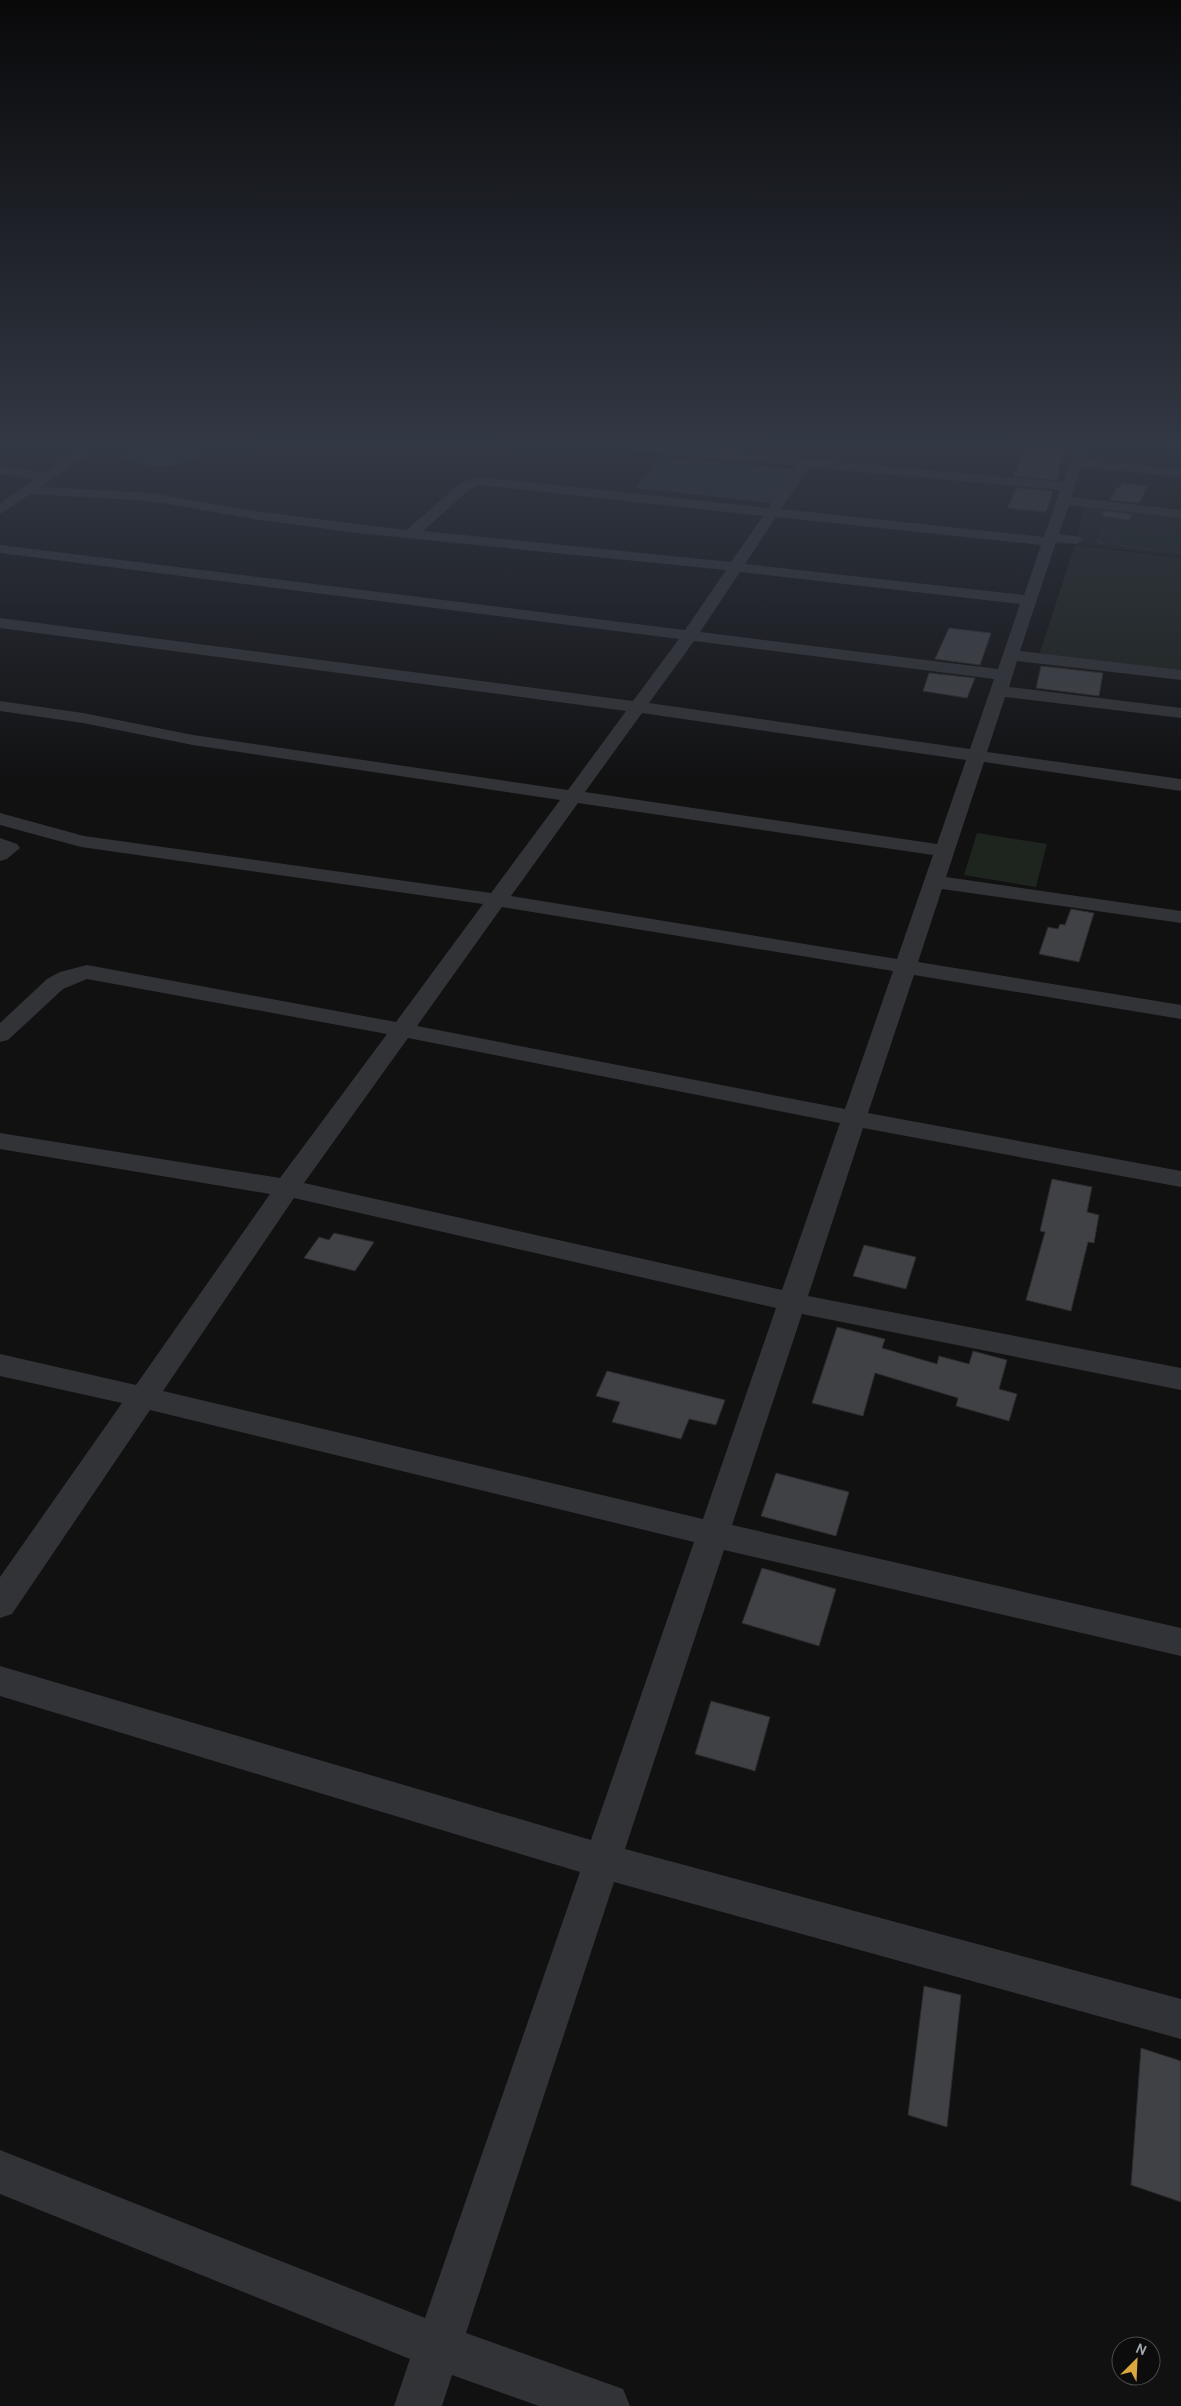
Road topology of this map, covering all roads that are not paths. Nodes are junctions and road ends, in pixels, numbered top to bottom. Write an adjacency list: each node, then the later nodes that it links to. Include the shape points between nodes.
1 (91, 560): 8 (street)
2 (668, 560): 5 (street)
3 (740, 560): 5 (street)
4 (1049, 560): 6 (street)
5 (736, 567): 6 (street); 8 (street)
6 (1030, 600): 9 (street)
7 (0, 623): 12 (street)
8 (690, 635): 9 (street); 12 (street)
9 (1005, 673): 10 (street); 13 (street); 14 (street)
10 (1181, 675)
11 (0, 706): 16 (street, via 83,718 193,740)
12 (637, 707): 14 (street); 16 (street)
13 (1181, 713)
14 (976, 757): 15 (street); 19 (street)
15 (1181, 785)
16 (573, 795): 19 (street); 22 (street)
17 (0, 819): 22 (street, via 81,841)
18 (0, 844): 20 (street, via 10,848)
19 (944, 852): 21 (street)
20 (0, 855)
21 (934, 882): 23 (street); 24 (street)
22 (497, 900): 24 (street); 26 (street)
23 (1181, 917)
24 (905, 966): 25 (street); 28 (street)
25 (1181, 1012)
26 (404, 1030): 27 (street, via 87,972 55,984); 28 (street); 31 (street)
27 (0, 1035)
28 (852, 1118): 30 (street); 32 (street)
29 (0, 1141): 31 (street)
30 (1181, 1179)
31 (287, 1188): 32 (street); 35 (street)
32 (791, 1302): 34 (street); 36 (street)
33 (0, 1366): 35 (street)
34 (1181, 1379)
35 (142, 1396): 36 (street); 37 (street)
36 (713, 1534): 38 (street); 40 (street)
37 (0, 1604)
38 (1181, 1642)
39 (0, 1681): 40 (street)
40 (602, 1861): 41 (street); 43 (street)
41 (1181, 2018)
42 (0, 2172): 43 (street)
43 (438, 2347): 44 (street); 45 (street)
44 (418, 2406)
45 (606, 2406)

